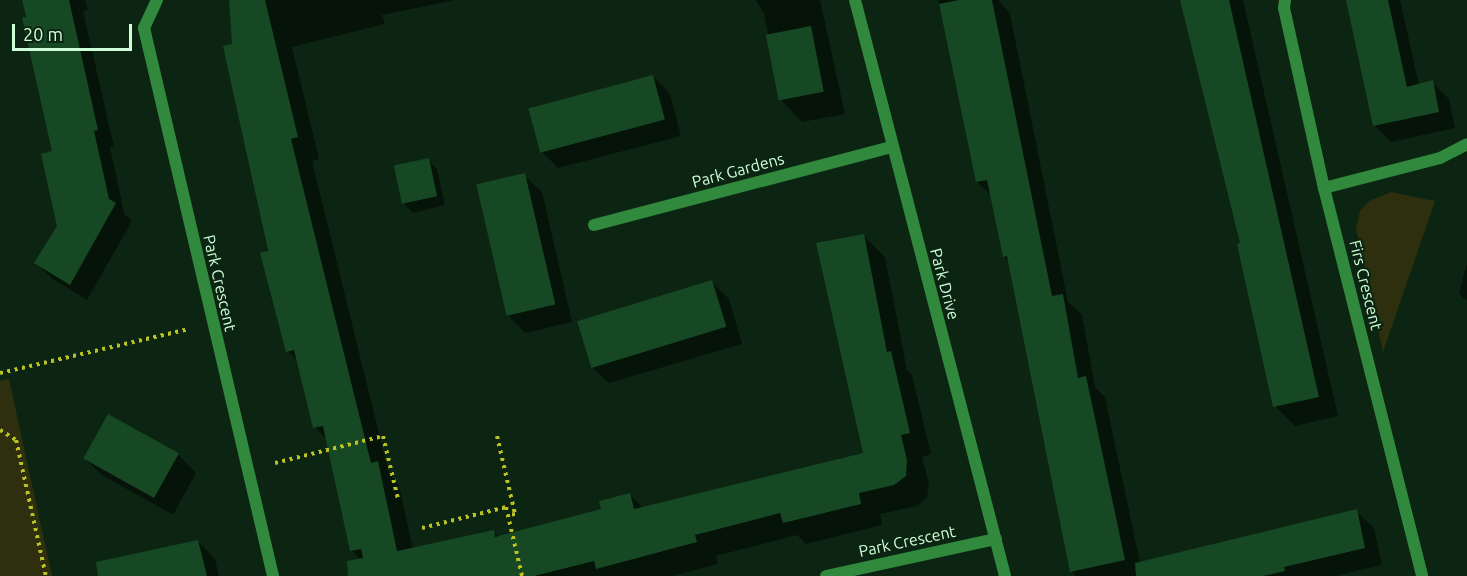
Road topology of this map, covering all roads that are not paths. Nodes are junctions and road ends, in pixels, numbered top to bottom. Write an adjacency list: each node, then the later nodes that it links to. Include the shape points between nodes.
1 (157, 0): 9 (street, Park Crescent, via 144,28)
2 (855, 0): 5 (street, Park Drive)
3 (1285, 0): 6 (street, Firs Crescent)
4 (1467, 144): 6 (street, via 1440,158)
5 (891, 147): 7 (street, Park Gardens); 8 (street, Park Drive)
6 (1324, 188): 12 (street, Firs Crescent)
7 (594, 225)
8 (996, 539): 10 (street, Park Crescent); 11 (street, Park Drive)
9 (273, 576)
10 (826, 576)
11 (1005, 576)
12 (1422, 576)

